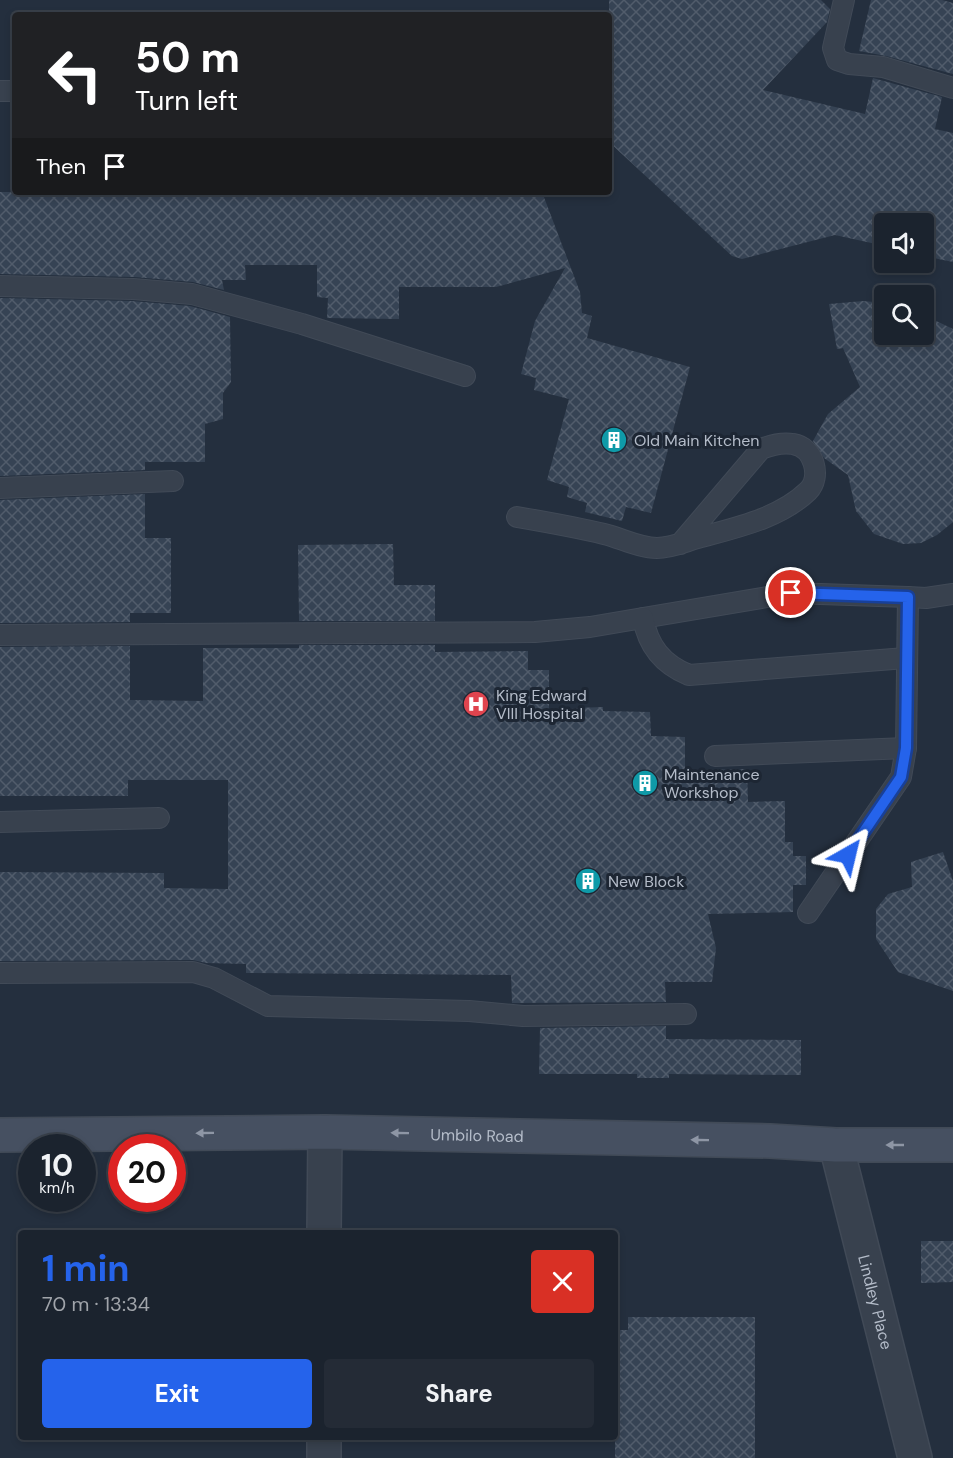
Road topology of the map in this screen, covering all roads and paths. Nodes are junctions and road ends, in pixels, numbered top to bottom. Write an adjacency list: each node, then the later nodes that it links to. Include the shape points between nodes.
1 (844, 0): 2 (lane, via 833,48 837,60 883,67)
2 (953, 88)
3 (0, 286): 4 (lane, via 133,289 201,296)
4 (465, 376)
5 (173, 481): 6 (lane)
6 (0, 488)
7 (517, 517): 8 (lane, via 656,548)
8 (680, 544): 8 (lane, via 761,449 794,444 808,453 816,471 815,480 792,503 759,519)
9 (953, 594): 10 (lane)
10 (908, 597): 11 (lane, via 791,593); 13 (lane)
11 (643, 618): 12 (lane, via 535,632); 13 (lane, via 652,647 674,669 689,675)
12 (0, 635)
13 (906, 658): 14 (lane)
14 (906, 748): 15 (lane); 18 (lane, via 901,777)
15 (715, 756)
16 (159, 818): 17 (lane)
17 (0, 822)
18 (808, 913)
19 (0, 973): 20 (lane, via 193,972 214,978 268,1006 523,1016)
20 (686, 1014)
21 (325, 1132): 22 (main road, Umbilo Road, one-way to 22); 23 (main road, Umbilo Road, one-way to 21); 25 (street)
22 (0, 1135)
23 (836, 1145): 24 (main road, Umbilo Road, one-way to 23); 28 (street, Lindley Place)
24 (953, 1145)
25 (324, 1230)
26 (324, 1440): 27 (street)
27 (324, 1458)
28 (915, 1458)

